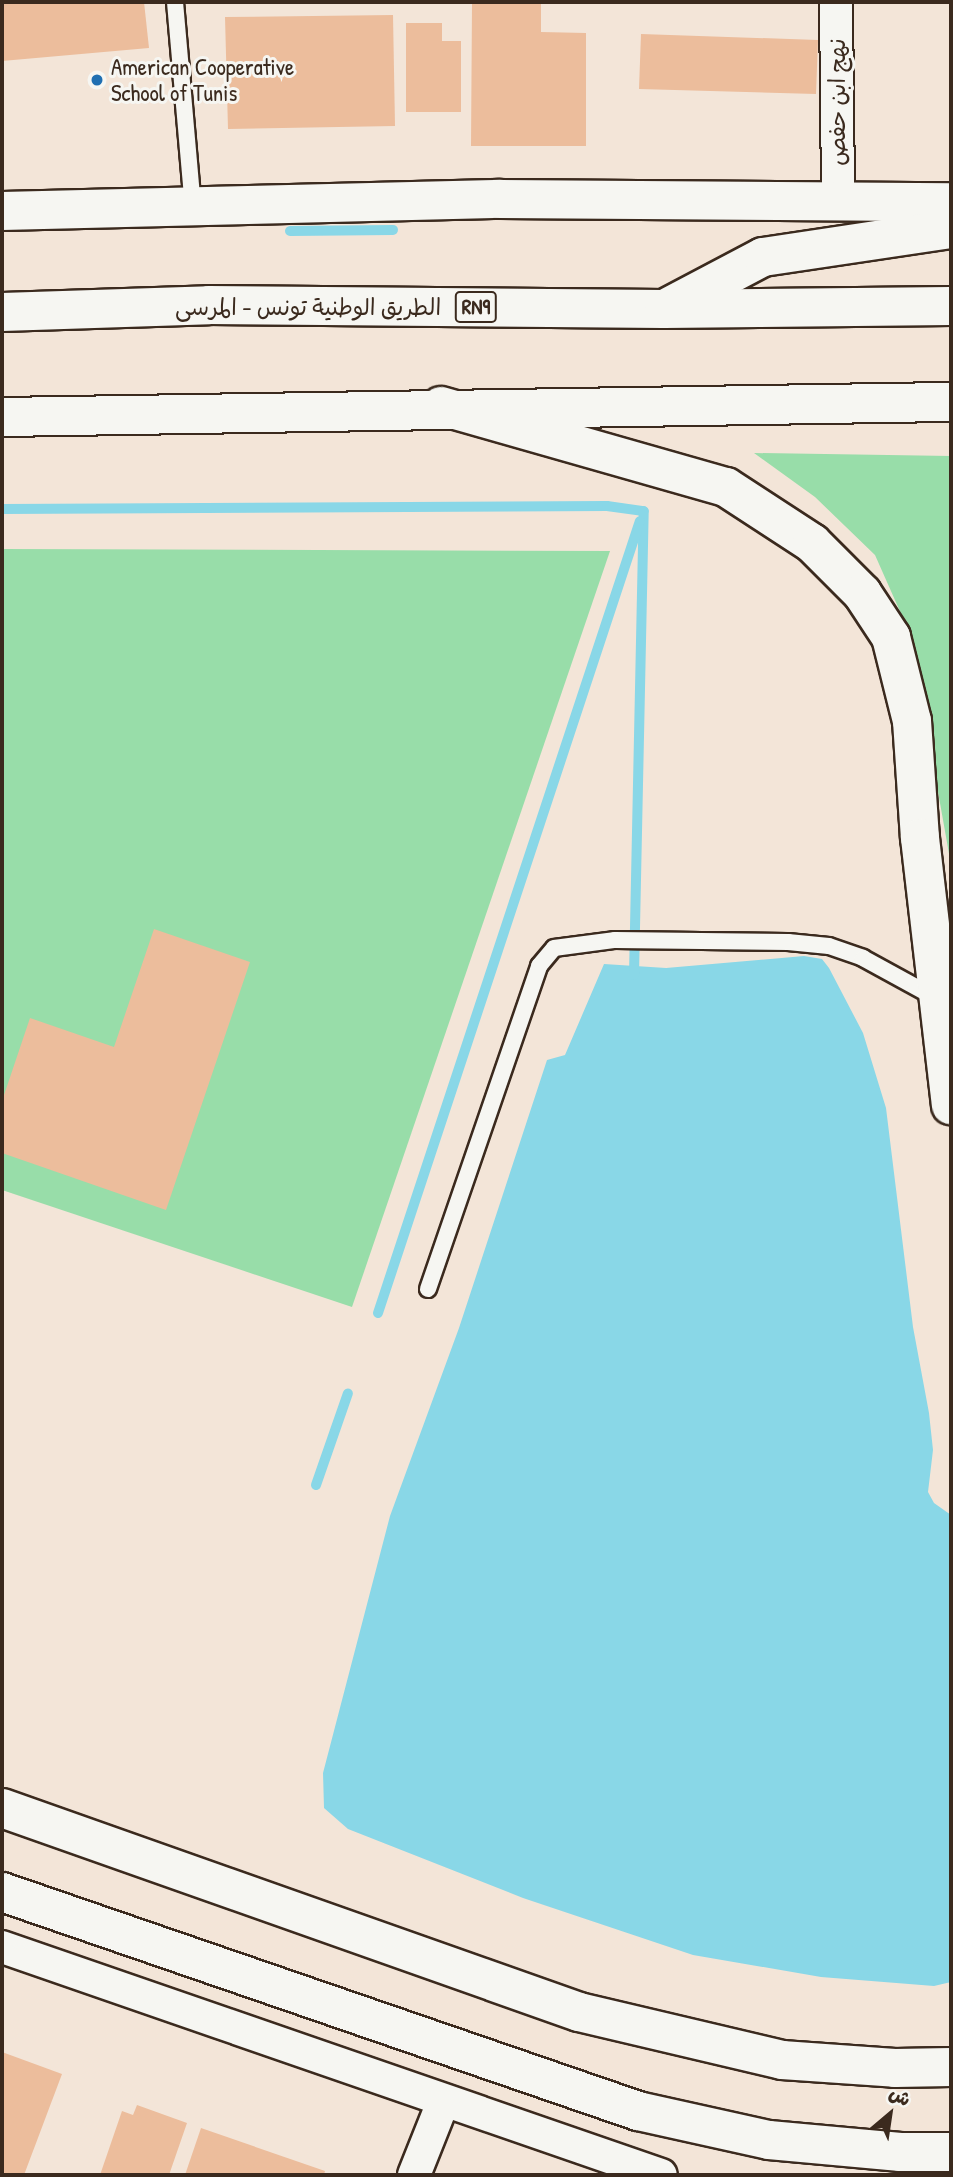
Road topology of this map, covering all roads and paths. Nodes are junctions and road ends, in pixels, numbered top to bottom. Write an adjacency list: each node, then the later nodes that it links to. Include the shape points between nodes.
1 (175, 2): 5 (lane)
2 (836, 2): 3 (street, نهج ابن حفص)
3 (838, 202): 4 (main road); 5 (main road, via 500,199)
4 (951, 202)
5 (194, 207): 6 (main road)
6 (2, 211)
7 (951, 229): 9 (main road, via 763,257)
8 (951, 306): 9 (main road, الطريق الوطنية تونس - المرسى / RN9)
9 (664, 309): 10 (main road, الطريق الوطنية تونس - المرسى / RN9, via 209,305)
10 (2, 312)
11 (951, 402): 12 (main road)
12 (441, 406): 13 (main road); 14 (main road, via 726,487 812,543 862,593 891,637 912,722)
13 (2, 416)
14 (937, 998): 15 (main road); 16 (lane, via 863,958 829,946 615,940 554,948 539,966)
15 (951, 1105)
16 (428, 1289)
17 (2, 1808): 20 (main road, via 579,2011 782,2060)
18 (2, 1892): 22 (main road, via 638,2111 769,2140)
19 (2, 1947): 21 (street)
20 (951, 2067)
21 (443, 2102): 23 (street); 24 (street)
22 (951, 2152)
23 (414, 2175)
24 (661, 2175)

